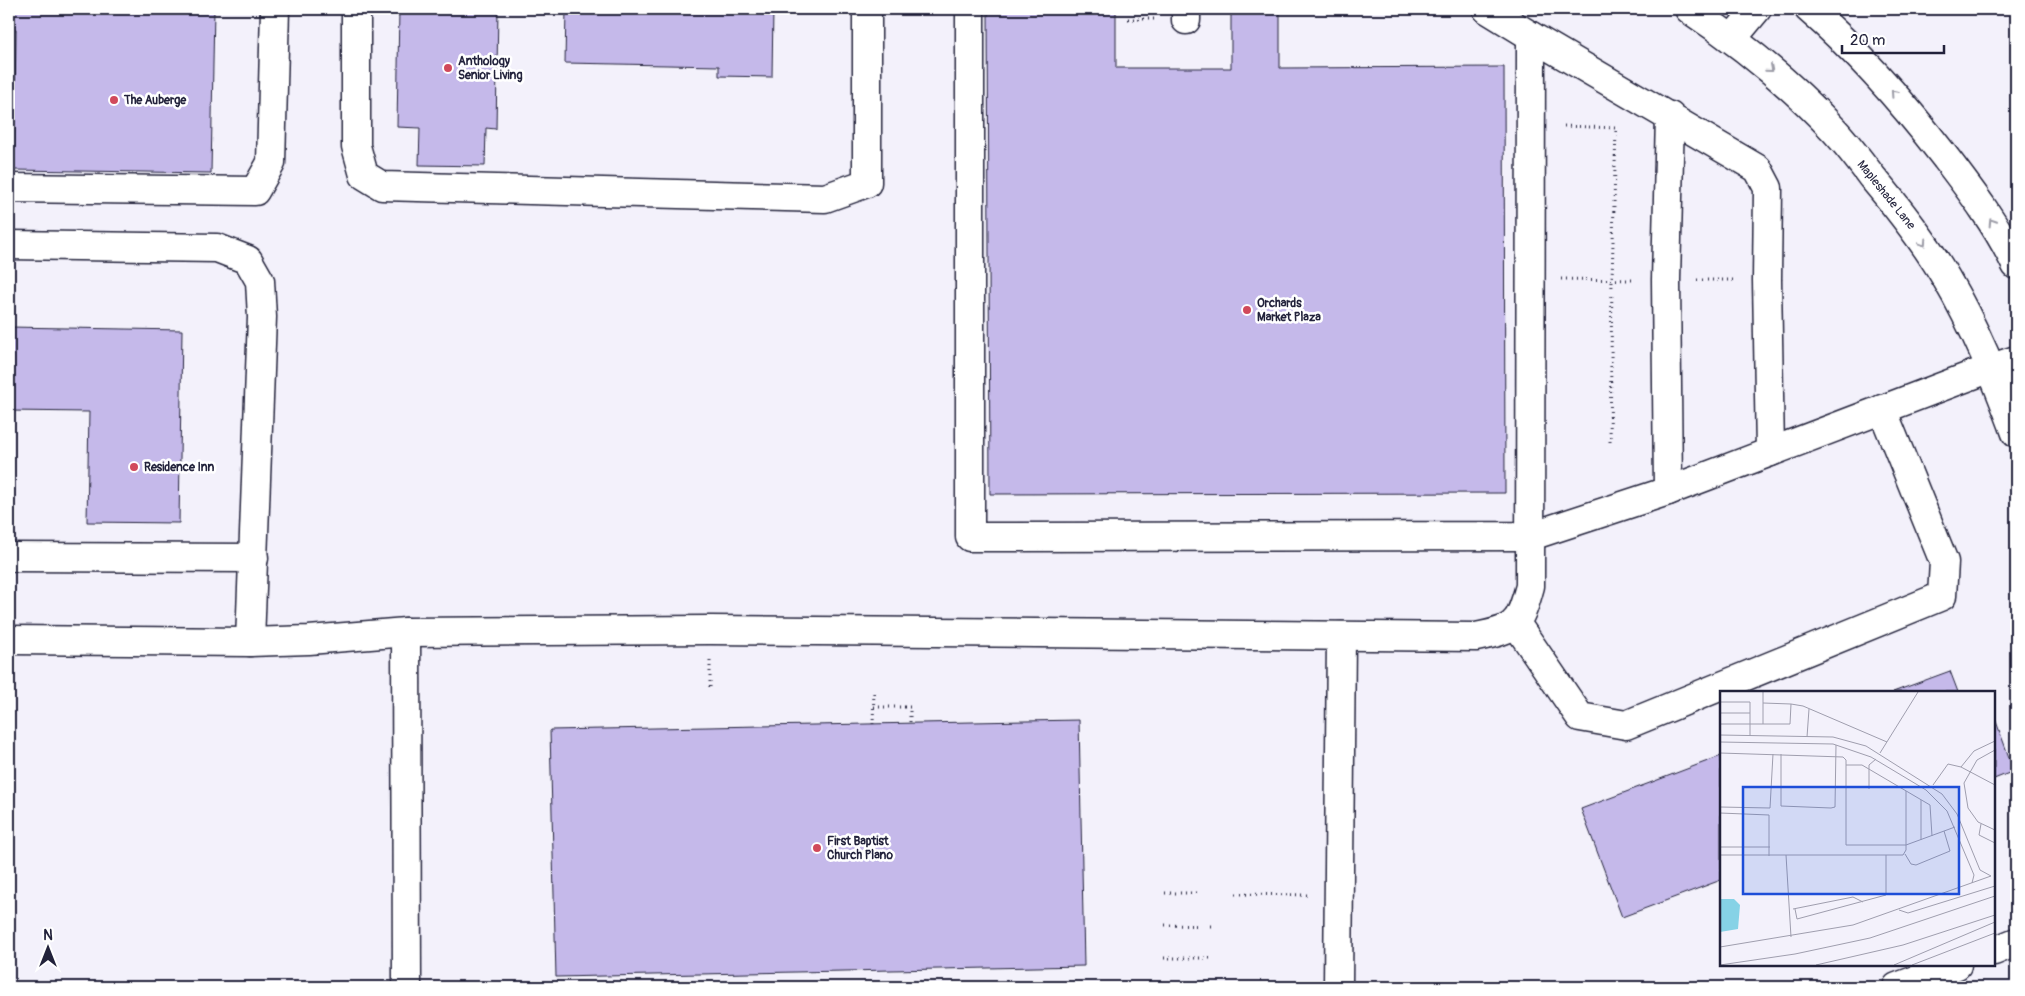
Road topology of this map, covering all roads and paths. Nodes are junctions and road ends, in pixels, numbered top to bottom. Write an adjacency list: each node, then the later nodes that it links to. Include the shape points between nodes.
1 (275, 9): 15 (main road, via 272,164 255,191)
2 (356, 9): 3 (main road, via 356,146 364,175 382,186 825,198 867,183)
3 (867, 9)
4 (970, 9): 29 (main road, via 970,537)
5 (1487, 9): 11 (main road)
6 (1689, 9): 12 (main road, Mapleshade Lane)
7 (1757, 9): 12 (main road)
8 (1809, 9): 17 (main road, one-way to 8, via 1976,196 1913,116 1864,61)
9 (1178, 16): 10 (path)
10 (1128, 19)
11 (1531, 36): 13 (main road); 29 (main road)
12 (1732, 38): 23 (main road, Mapleshade Lane, one-way to 23, via 1798,93 1836,132 1912,224 1974,330)
13 (1670, 116): 27 (main road, via 1758,169 1768,188); 28 (main road, via 1666,280)
14 (1564, 126): 19 (path, via 1616,128)
15 (9, 188)
16 (9, 245): 31 (main road, via 217,248 248,260 260,281 262,317)
17 (2016, 264)
18 (1560, 279): 19 (path)
19 (1612, 280): 20 (path); 26 (path)
20 (1643, 280)
21 (1689, 280): 22 (path)
22 (1737, 280)
23 (2004, 364): 24 (main road); 25 (main road, Mapleshade Lane)
24 (1882, 409): 27 (main road); 32 (main road, via 1944,562 1942,596 1626,725 1580,717)
25 (2016, 433)
26 (1610, 443)
27 (1770, 452): 28 (main road)
28 (1668, 491): 29 (main road)
29 (1531, 536): 32 (main road, via 1530,586 1522,615)
30 (9, 558): 31 (main road)
31 (254, 558): 36 (main road)
32 (1515, 622): 34 (main road, via 1504,631 1476,637)
33 (406, 632): 34 (main road, via 720,630); 36 (main road); 54 (main road)
34 (1341, 636): 55 (main road)
35 (9, 640): 36 (main road)
36 (250, 642)
37 (710, 655): 38 (path)
38 (710, 688)
39 (874, 690): 40 (path)
40 (874, 706): 41 (path, via 910,707); 42 (path)
41 (910, 723)
42 (873, 724)
43 (1165, 893): 44 (path)
44 (1200, 893)
45 (1236, 894): 46 (path)
46 (1316, 895)
47 (1165, 925): 48 (path)
48 (1214, 926)
49 (2016, 942): 50 (main road)
50 (1995, 951)
51 (1164, 958): 52 (path)
52 (1214, 958)
53 (1953, 966): 56 (main road)
54 (406, 987)
55 (1338, 987)
56 (1897, 987)

